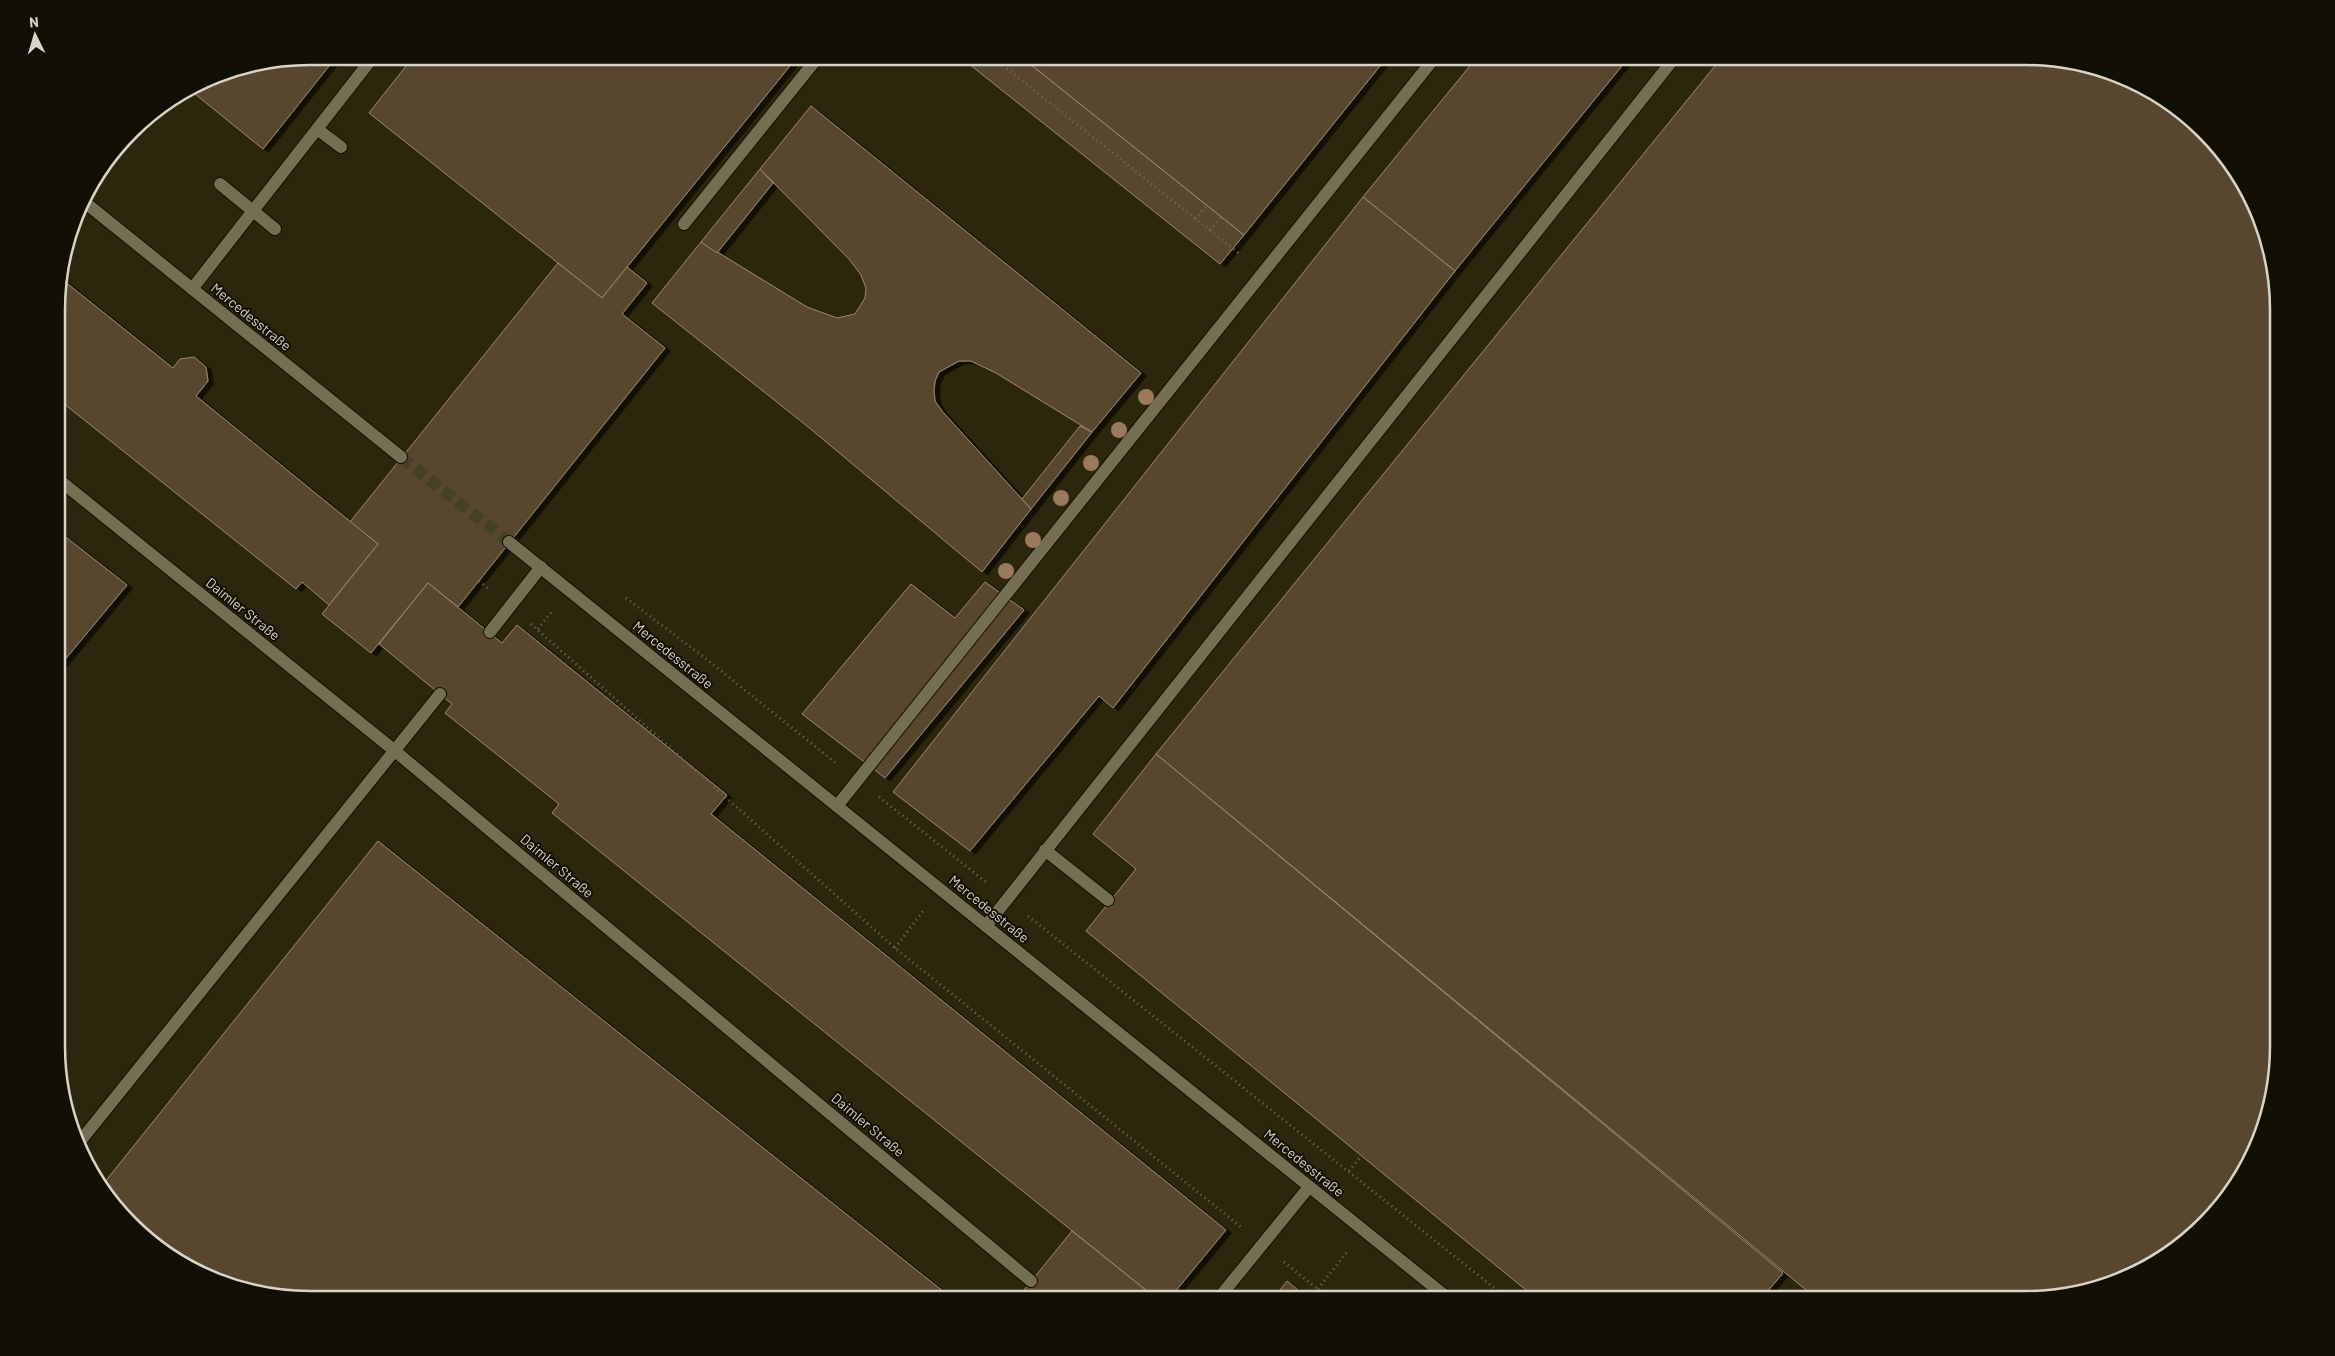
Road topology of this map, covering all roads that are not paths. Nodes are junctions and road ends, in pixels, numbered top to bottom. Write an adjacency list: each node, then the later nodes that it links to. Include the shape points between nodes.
1 (367, 65): 5 (street)
2 (812, 65): 10 (street)
3 (1429, 65): 20 (street)
4 (1669, 65): 21 (street)
5 (317, 129): 6 (street); 9 (street)
6 (341, 147)
7 (220, 184): 9 (street)
8 (89, 205): 12 (street, Mercedesstraße)
9 (253, 212): 11 (street); 12 (street)
10 (684, 224)
11 (275, 229)
12 (192, 289): 13 (street, Mercedesstraße)
13 (401, 457)
14 (65, 485): 19 (street, Daimler Straße)
15 (510, 542): 16 (street, Mercedesstraße)
16 (541, 567): 17 (street); 20 (street, Mercedesstraße)
17 (490, 632)
18 (440, 694): 19 (street)
19 (395, 750): 24 (street); 26 (street, Daimler Straße)
20 (837, 806): 23 (street, Mercedesstraße)
21 (1045, 850): 22 (street); 23 (street)
22 (1108, 900)
23 (986, 926): 25 (street, Mercedesstraße)
24 (83, 1138)
25 (1309, 1187): 27 (street); 28 (street, Mercedesstraße)
26 (1031, 1281)
27 (1225, 1291)
28 (1439, 1291)

